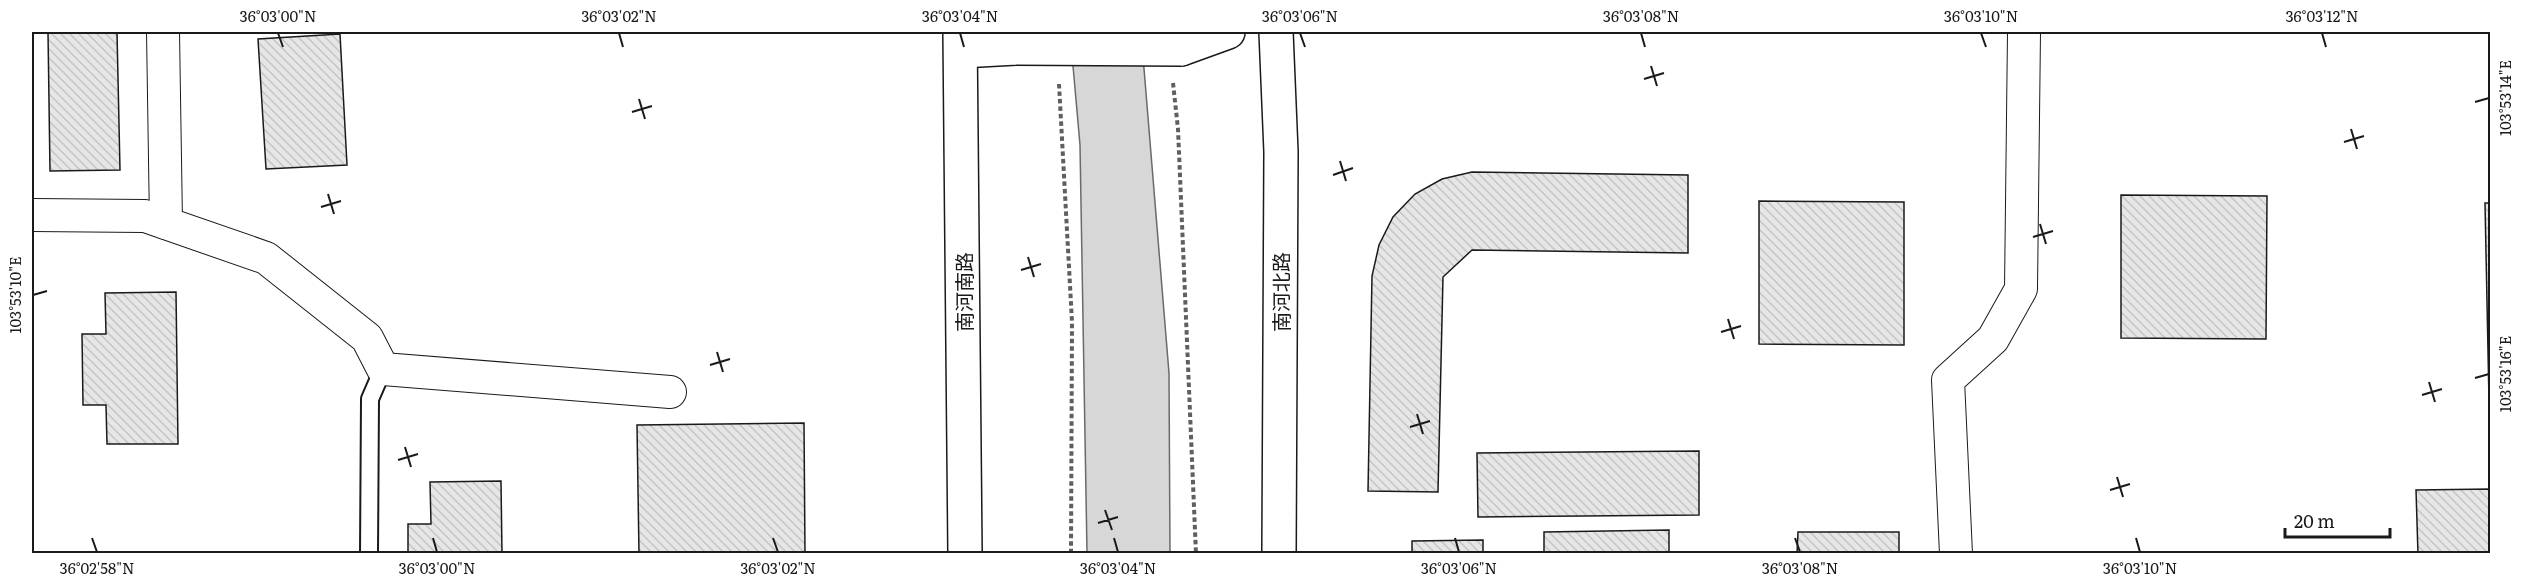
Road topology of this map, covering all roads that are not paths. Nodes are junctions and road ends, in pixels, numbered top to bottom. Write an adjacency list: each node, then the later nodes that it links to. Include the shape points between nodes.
1 (163, 32): 7 (street)
2 (1228, 32): 5 (street, bridge, via 1177,62)
3 (1276, 32): 12 (street, 南河北路, via 1281,152)
4 (2024, 32): 13 (street, via 2021,289 1993,339 1948,380)
5 (961, 41): 11 (street, 南河南路)
6 (32, 215): 7 (street, via 145,216)
7 (166, 223): 8 (street, via 266,258 367,338)
8 (383, 369): 9 (street); 10 (lane, via 369,399)
9 (670, 392)
10 (369, 554)
11 (965, 554)
12 (1279, 554)
13 (1956, 554)

